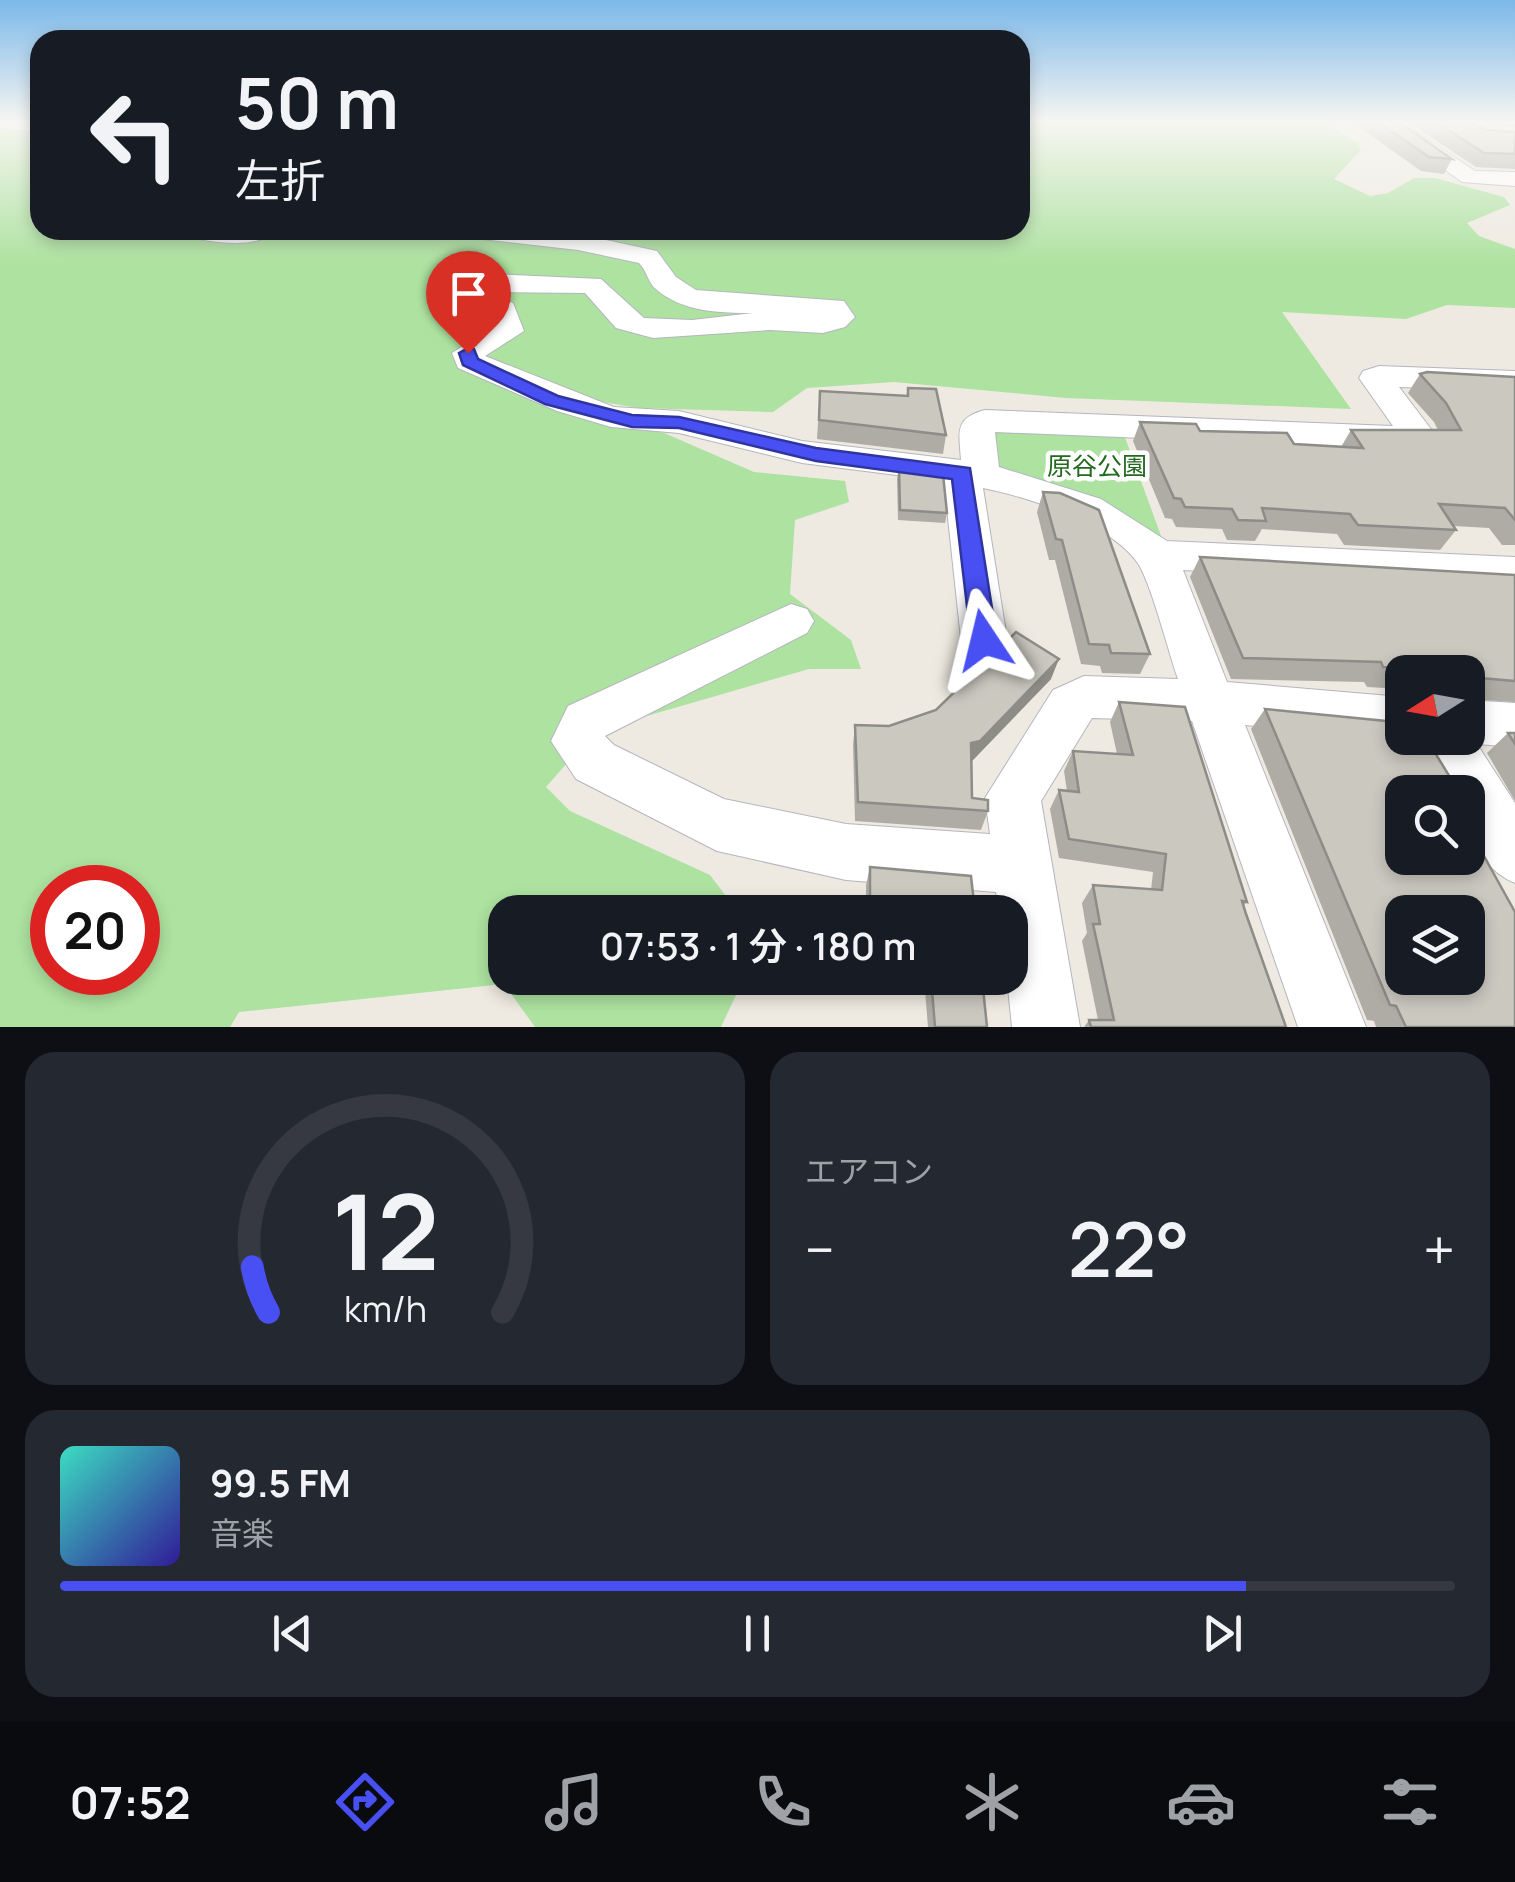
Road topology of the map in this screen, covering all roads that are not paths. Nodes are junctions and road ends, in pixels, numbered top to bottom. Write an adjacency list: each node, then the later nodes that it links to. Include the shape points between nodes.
1 (1459, 170): 2 (street, via 1470,177)
2 (1515, 179)
3 (559, 240): 5 (street, via 648,257 670,288 705,302 822,305 840,317 831,324 769,320 648,328 615,316 591,285 492,282 474,288 472,296 503,310 509,330 468,353 469,362 552,400 632,421 679,422 816,454)
4 (1515, 381): 5 (street, via 1378,376 1418,436 1412,438 985,421 976,424)
5 (972, 475): 6 (street, via 1102,512); 9 (street)
6 (1162, 559): 7 (street); 10 (street)
7 (1515, 573)
8 (791, 620): 16 (street, via 586,721 577,740 595,762 717,824 846,852)
9 (984, 640)
10 (1209, 701): 11 (street); 16 (street, via 1084,697 1071,705 1013,798); 18 (street)
11 (1385, 717)
12 (1485, 723): 13 (street)
13 (1515, 724)
14 (1454, 755): 15 (street)
15 (1515, 855)
16 (1022, 865): 17 (street)
17 (1046, 1027)
18 (1332, 1027)

